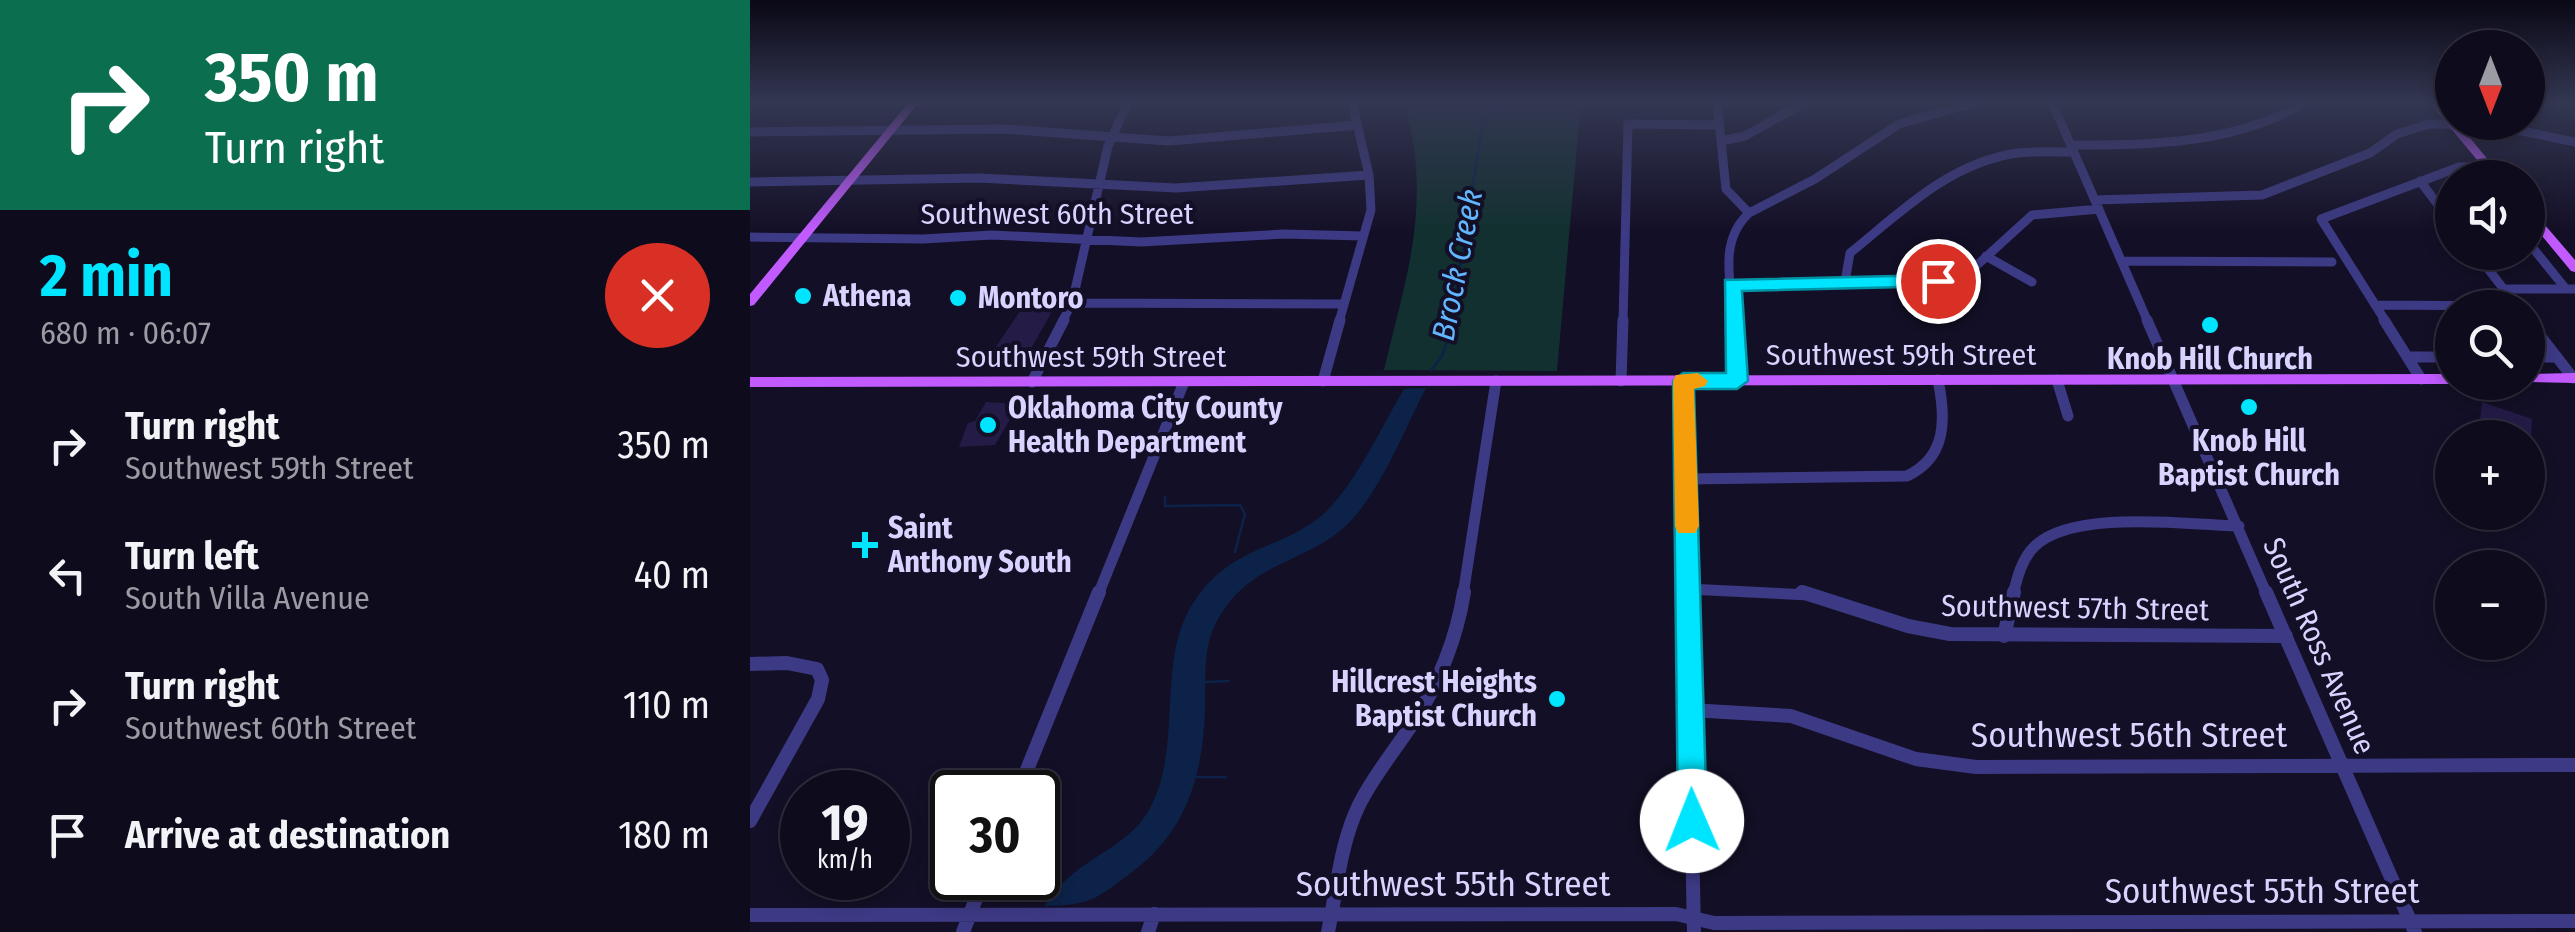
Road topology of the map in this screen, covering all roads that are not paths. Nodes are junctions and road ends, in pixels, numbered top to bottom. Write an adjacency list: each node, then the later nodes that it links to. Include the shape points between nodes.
1 (878, 145): 14 (main road)
2 (1110, 145): 15 (street)
3 (1362, 145): 10 (street)
4 (1627, 145): 53 (street)
5 (1720, 145): 18 (street, via 1726,189)
6 (1866, 145): 18 (street)
7 (2118, 145): 9 (street)
8 (2382, 145): 17 (street, via 2262,195)
9 (2072, 148): 17 (street, South Ross Avenue); 30 (street, via 1992,157 1950,176 1850,253)
10 (1369, 176): 15 (street, via 1209,187); 20 (street)
11 (2435, 176): 12 (street)
12 (2420, 181): 16 (street); 38 (street, via 2321,220)
13 (750, 182): 14 (street)
14 (848, 182): 15 (street, via 980,178); 22 (main road)
15 (1100, 185): 23 (street)
16 (2435, 201)
17 (2096, 205): 24 (street, via 2032,216); 25 (street, South Ross Avenue)
18 (1749, 212): 32 (street, via 1729,240)
19 (2545, 232): 28 (main road)
20 (1364, 236): 23 (street, Southwest 60th Street); 37 (street)
21 (750, 237): 22 (street, Southwest 60th Street)
22 (803, 237): 23 (street, Southwest 60th Street); 35 (main road)
23 (1086, 241): 36 (street)
24 (1986, 256): 30 (street, via 1938,281); 31 (street)
25 (2122, 261): 27 (street); 51 (street, South Ross Avenue)
26 (2545, 261): 34 (street)
27 (2332, 262)
28 (2575, 268)
29 (2490, 270): 33 (street)
30 (1845, 282): 32 (street)
31 (2032, 282)
32 (1732, 285): 55 (street)
33 (2504, 289): 34 (street)
34 (2571, 289)
35 (750, 302)
36 (1072, 304): 37 (street); 57 (street)
37 (1342, 304): 59 (street)
38 (2375, 305): 39 (street); 41 (street)
39 (2435, 305)
40 (2545, 342): 44 (street)
41 (2408, 357): 42 (street); 46 (street)
42 (2435, 357)
43 (2545, 357): 44 (street)
44 (2556, 357): 45 (street)
45 (2574, 378): 48 (main road)
46 (2422, 379): 47 (main road, Southwest 59th Street); 51 (main road, Southwest 59th Street)
47 (2435, 379)
48 (2545, 379)
49 (1938, 380): 50 (main road, Southwest 59th Street); 55 (main road, Southwest 59th Street); 61 (street, via 1942,435 1928,465 1914,475)
50 (2057, 380): 51 (main road, Southwest 59th Street); 60 (street)
51 (2175, 380): 62 (street, South Ross Avenue)
52 (1496, 381): 53 (main road, Southwest 59th Street); 59 (main road, Southwest 59th Street); 74 (street, via 1451,648 1418,716 1360,802 1342,845)
53 (1621, 381): 54 (main road, Southwest 59th Street)
54 (1683, 381): 55 (main road, Southwest 59th Street); 61 (street)
55 (1737, 381)
56 (750, 382): 57 (main road, Southwest 59th Street)
57 (1032, 382): 58 (main road, Southwest 59th Street)
58 (1184, 382): 59 (main road, Southwest 59th Street); 70 (street)
59 (1323, 382)
60 (2068, 416)
61 (1686, 480): 63 (street)
62 (2240, 526): 64 (street, via 2087,526 2044,536 2022,566); 65 (street, South Ross Avenue)
63 (1688, 589): 64 (street, Southwest 57th Street, via 1801,592 1908,626); 67 (street)
64 (2004, 636): 65 (street, Southwest 57th Street)
65 (2286, 636): 69 (street, South Ross Avenue)
66 (750, 664): 71 (street, via 817,669 822,680 818,699)
67 (1690, 710): 69 (street, Southwest 56th Street, via 1791,716 1954,765); 78 (street)
68 (2575, 765): 69 (street, Southwest 56th Street)
69 (2344, 766): 79 (street, South Ross Avenue)
70 (1027, 770)
71 (750, 821)
72 (975, 900): 76 (street)
73 (1154, 914): 74 (street, Southwest 55th Street); 76 (street, Southwest 55th Street); 82 (street)
74 (1332, 914): 78 (street, Southwest 55th Street, via 1676,914); 83 (street)
75 (750, 915): 76 (street, Southwest 55th Street)
76 (969, 915): 81 (street)
77 (2575, 921): 79 (street, Southwest 55th Street)
78 (1694, 925): 80 (street, Southwest 55th Street)
79 (2413, 926): 80 (street, Southwest 55th Street)
80 (2145, 927)
81 (963, 932)
82 (1148, 932)
83 (1328, 932)

